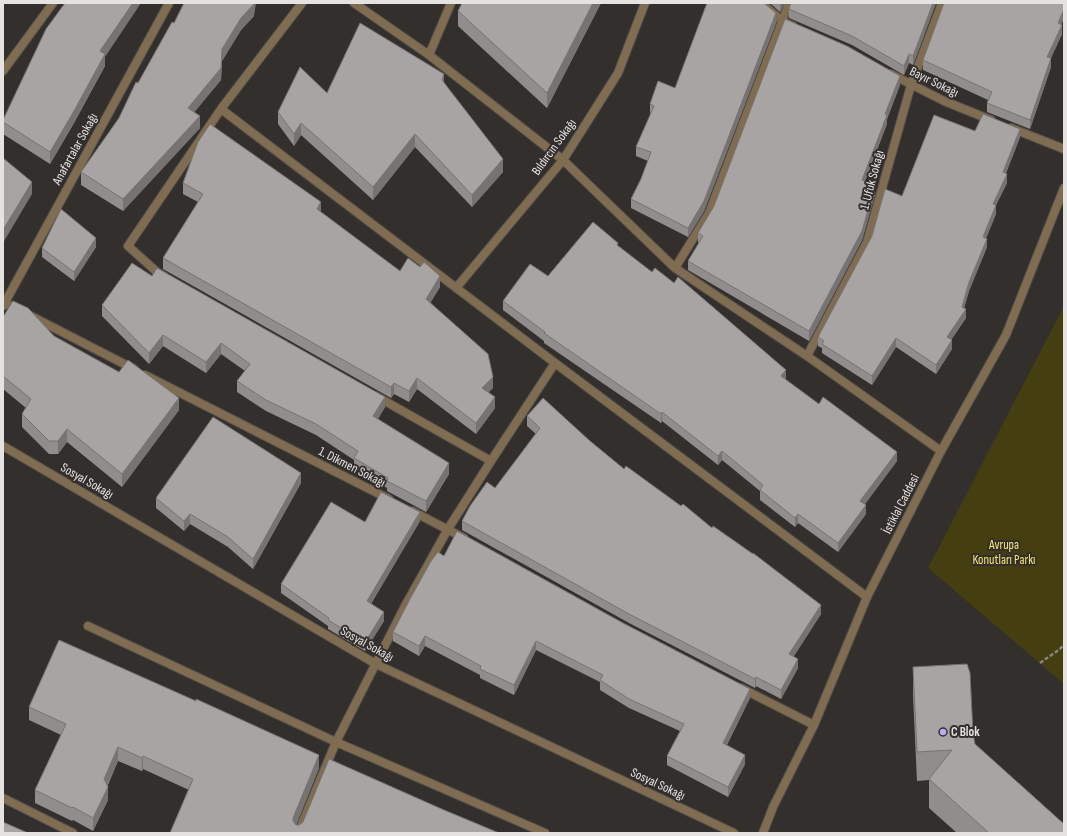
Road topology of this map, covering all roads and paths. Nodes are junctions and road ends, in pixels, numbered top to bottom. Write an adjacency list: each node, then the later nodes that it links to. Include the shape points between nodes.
1 (52, 3): 14 (street)
2 (169, 3): 23 (street, Anafartalar Sokağı)
3 (302, 3): 16 (street)
4 (354, 3): 12 (street)
5 (451, 3): 12 (street)
6 (645, 3): 18 (street, Bıldırcın Sokağı, via 618,73)
7 (757, 3): 10 (street, via 765,6)
8 (789, 3): 10 (street)
9 (942, 3): 15 (street, 1. Ufuk Sokağı)
10 (782, 21): 11 (street); 20 (street, via 709,213)
11 (802, 30)
12 (429, 55): 18 (street)
13 (883, 69): 15 (street, Bayır Sokağı)
14 (3, 71)
15 (911, 85): 17 (street, Bayır Sokağı, via 944,101); 24 (street, 1. Ufuk Sokağı, via 867,242)
16 (221, 109): 21 (street, via 128,246 157,272); 22 (street)
17 (1064, 149)
18 (563, 160): 20 (street); 22 (street, Bıldırcın Sokağı)
19 (1064, 188): 28 (street, İstiklal Caddesi, via 1006,335)
20 (675, 268): 24 (street)
21 (171, 280)
22 (456, 288): 25 (street)
23 (4, 305): 30 (street, 1. Dikmen Sokağı)
24 (807, 356): 28 (street)
25 (554, 363): 29 (street); 32 (street)
26 (368, 391): 29 (street)
27 (3, 446): 36 (street, Sosyal Sokağı)
28 (941, 451): 32 (street, İstiklal Caddesi)
29 (491, 461): 30 (street)
30 (448, 529): 31 (street, 1. Dikmen Sokağı); 36 (street)
31 (469, 541)
32 (867, 597): 38 (street, İstiklal Caddesi)
33 (88, 626): 39 (street)
34 (1064, 644): 35 (path)
35 (1040, 663)
36 (376, 664): 39 (street); 44 (street, Sosyal Sokağı)
37 (737, 686): 38 (street)
38 (814, 725): 45 (street, İstiklal Caddesi, via 773,807)
39 (336, 742): 42 (street); 43 (street)
40 (3, 798): 41 (street)
41 (73, 833)
42 (298, 833)
43 (545, 833)
44 (734, 833)
45 (763, 833)

